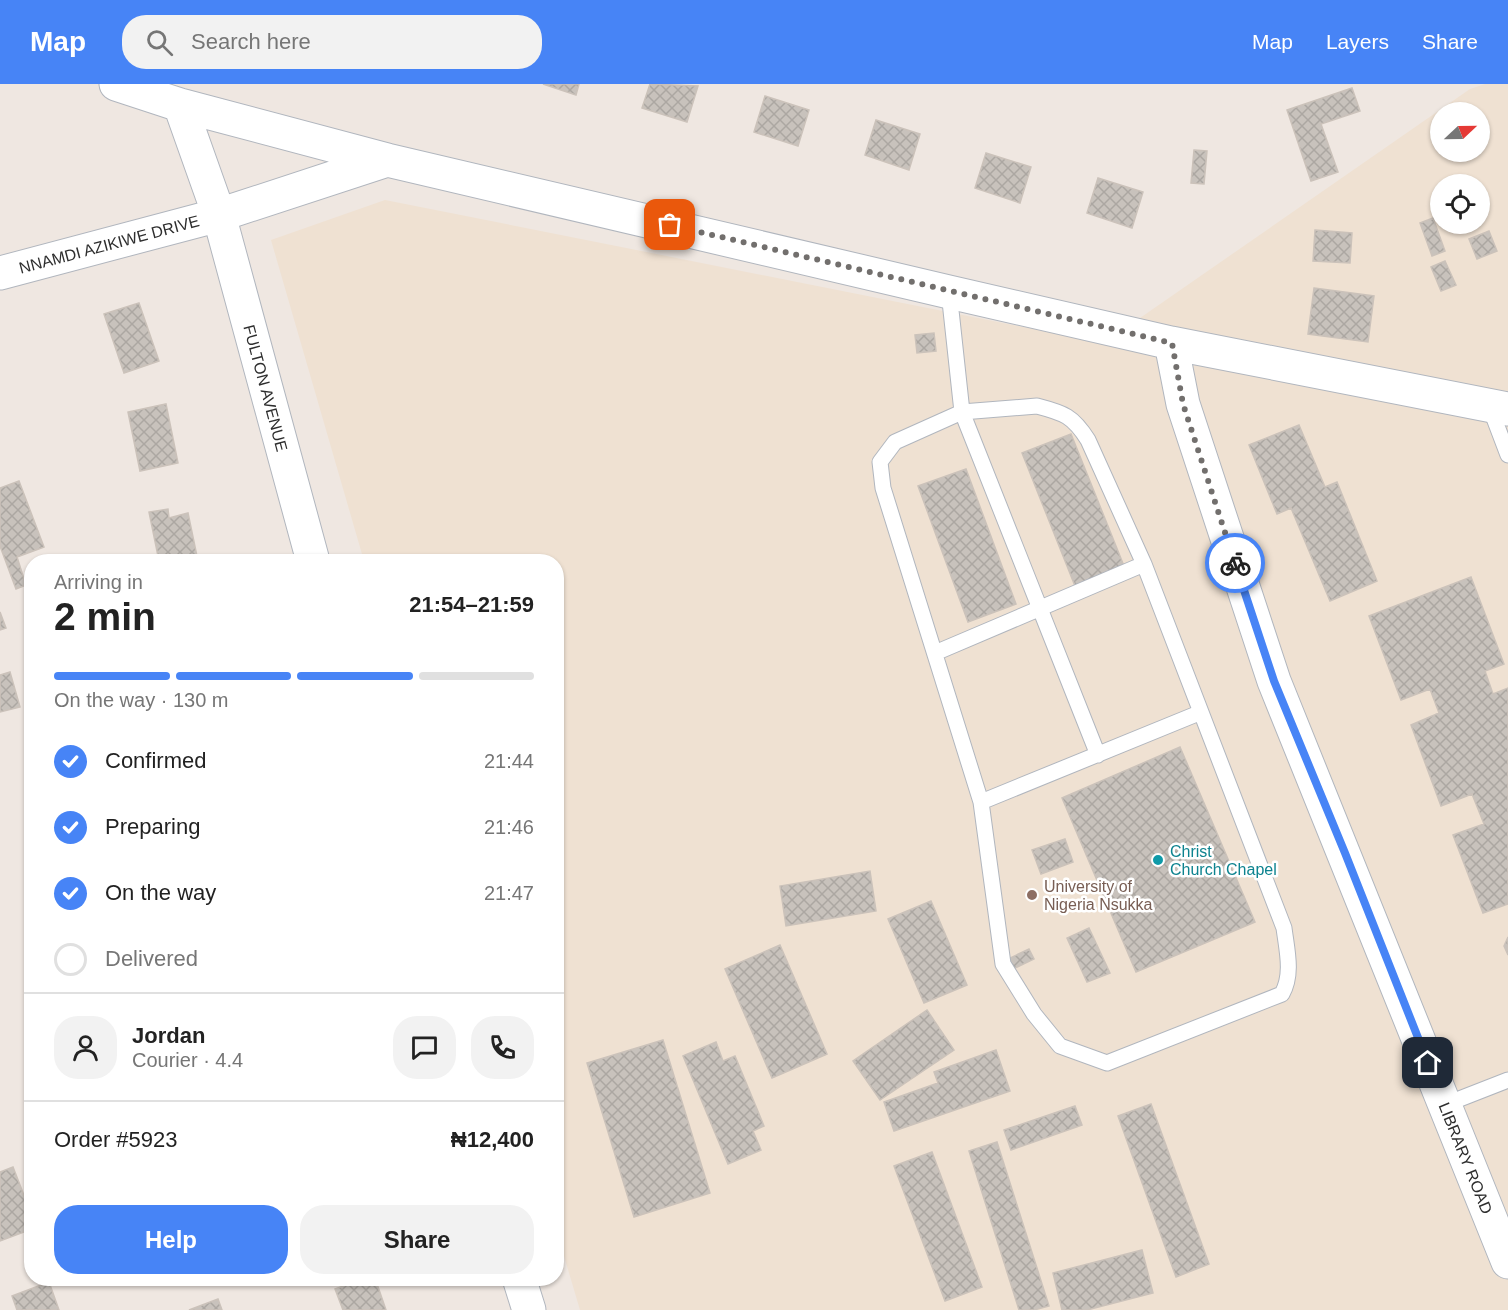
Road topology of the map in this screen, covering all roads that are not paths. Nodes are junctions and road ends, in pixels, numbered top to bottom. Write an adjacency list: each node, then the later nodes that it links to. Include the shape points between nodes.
1 (116, 84): 2 (street)
2 (180, 105): 3 (street); 4 (street, FULTON AVENUE)
3 (387, 160): 4 (street, NNAMDI AZIKIWE DRIVE); 6 (street)
4 (219, 215): 5 (street, NNAMDI AZIKIWE DRIVE); 11 (street, FULTON AVENUE)
5 (0, 273)
6 (949, 292): 7 (street); 9 (lane)
7 (1172, 343): 8 (street); 19 (street, LIBRARY ROAD, via 1183,404 1274,681)
8 (1498, 407): 10 (lane)
9 (962, 412): 12 (lane, via 1037,406 1077,422); 13 (lane); 14 (lane, via 895,442 880,462 883,488)
10 (1508, 455)
11 (311, 554)
12 (1144, 564): 13 (lane); 15 (lane)
13 (1039, 607): 14 (lane); 16 (lane)
14 (935, 653): 17 (lane)
15 (1199, 714): 16 (lane); 17 (lane, via 1284,928 1289,982 1282,994 1107,1063 1060,1046 1034,1014 1003,964)
16 (1098, 755): 17 (lane)
17 (981, 802)
18 (1508, 1080): 19 (lane)
19 (1444, 1105): 20 (street, LIBRARY ROAD)
20 (1508, 1262)
21 (522, 1286): 22 (street)
22 (529, 1310)

